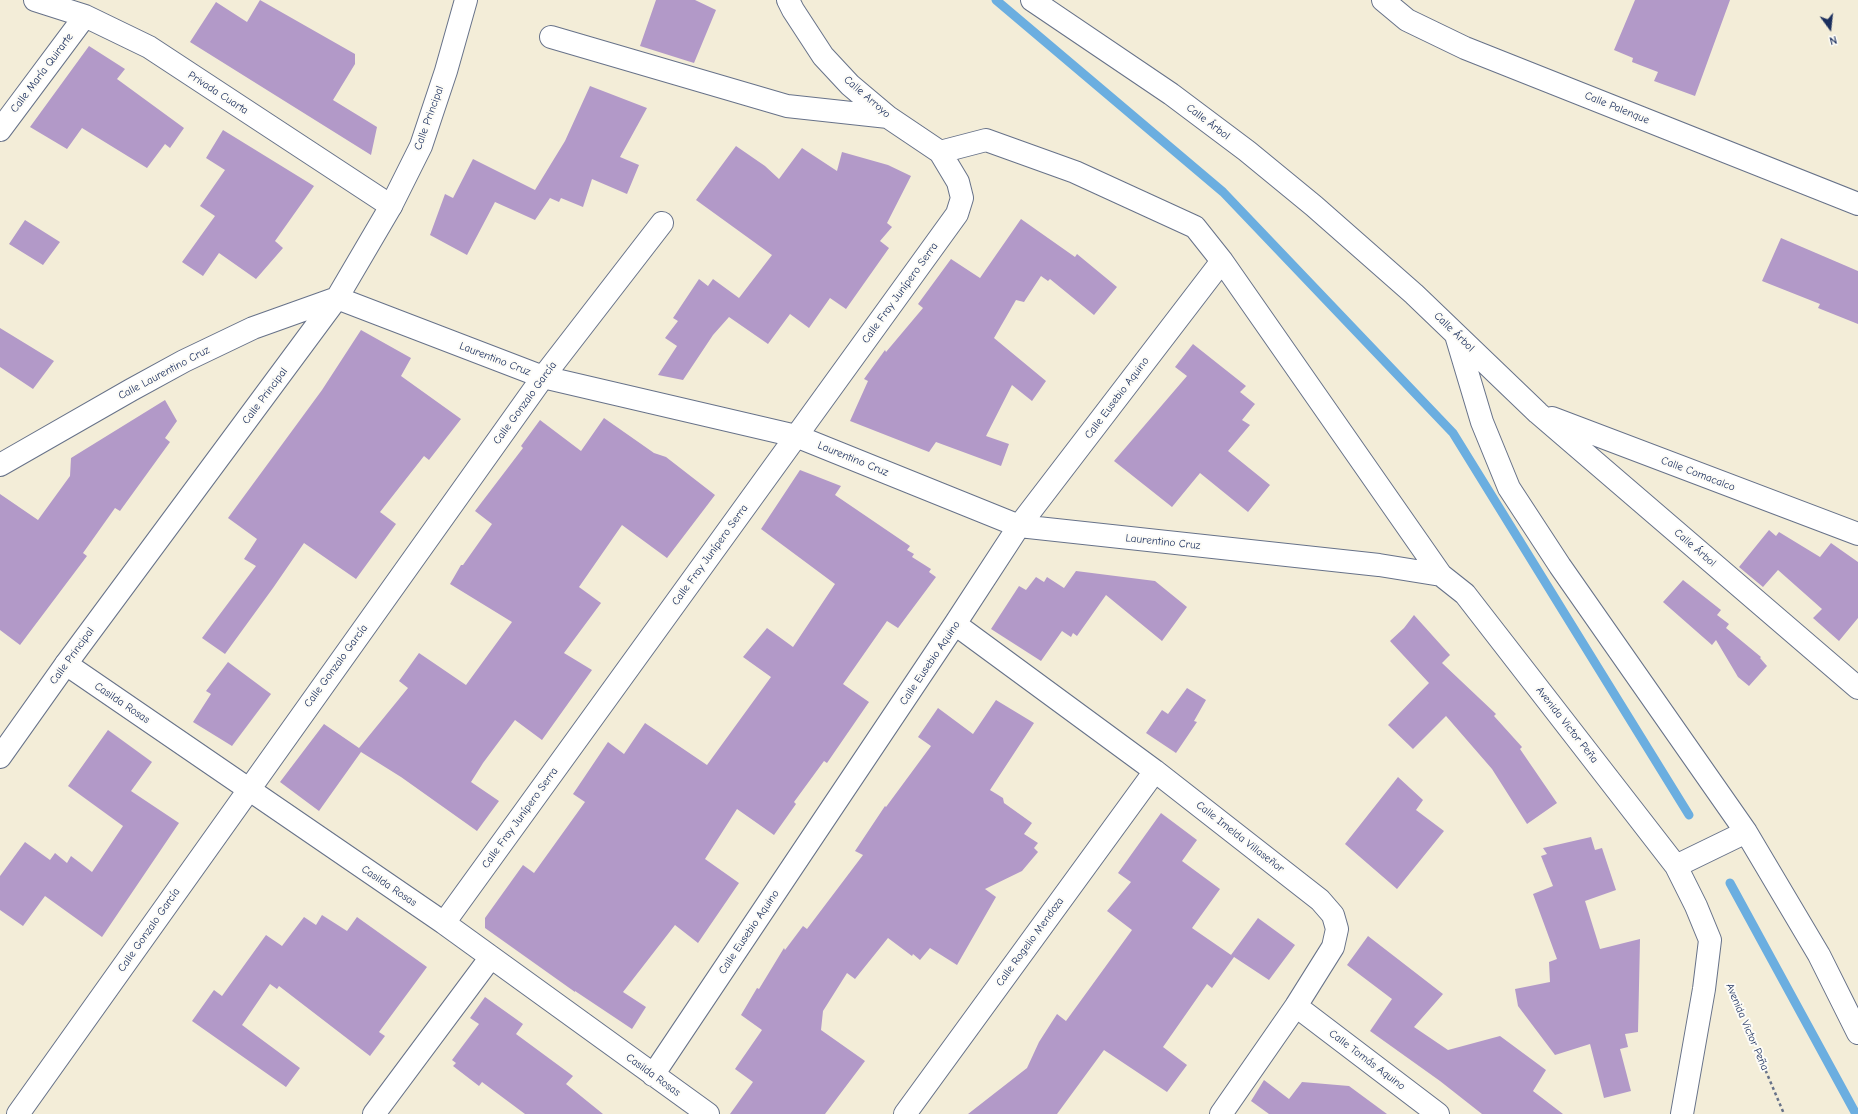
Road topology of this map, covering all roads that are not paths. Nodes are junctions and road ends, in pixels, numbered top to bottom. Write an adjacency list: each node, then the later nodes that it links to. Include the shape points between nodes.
1 (35, 0): 6 (street, Privada Cuarta)
2 (466, 0): 13 (street, Calle Principal, via 421,146)
3 (788, 0): 8 (street, Calle Arroyo, via 823,56 850,85)
4 (1032, 0): 17 (street, Calle Árbol, via 1171,94 1247,151 1320,211)
5 (1383, 0): 12 (street, Calle Palenque, via 1408,20 1465,48)
6 (85, 16): 9 (street, Calle María Quirarte); 13 (street, Privada Cuarta, via 149,47)
7 (551, 36): 8 (street, via 787,106)
8 (888, 117): 10 (street, Calle Arroyo)
9 (0, 130)
10 (940, 152): 11 (street, Calle Arroyo); 15 (street, via 986,140 1075,172 1195,227)
11 (958, 182): 20 (street, Calle Fray Junípero Serra, via 962,198 957,214)
12 (1858, 204)
13 (391, 206): 16 (street, Calle Principal)
14 (662, 224): 18 (street, Calle Gonzalo García)
15 (1222, 261): 22 (street, Calle Eusebio Aquino); 25 (street)
16 (337, 298): 18 (street, Laurentino Cruz); 21 (street, Calle Laurentino Cruz, via 253,328 191,358); 27 (street, Calle Principal)
17 (1456, 334): 19 (street, Calle Árbol); 32 (street, via 1482,422 1509,488 1560,566)
18 (544, 377): 20 (street, Laurentino Cruz); 31 (street, Calle Gonzalo García)
19 (1538, 413): 23 (street, Calle Comacalco); 28 (street, Calle Árbol)
20 (796, 436): 22 (street, Laurentino Cruz); 34 (street, Calle Fray Junípero Serra)
21 (0, 465)
22 (1019, 526): 24 (street, Laurentino Cruz); 26 (street, Calle Eusebio Aquino)
23 (1858, 534)
24 (1379, 565): 25 (street, Avenida Victor Peña)
25 (1441, 575): 33 (street, Avenida Victor Peña, via 1465,594)
26 (955, 624): 30 (street, Calle Imelda Villaseñor); 38 (street, Calle Eusebio Aquino)
27 (66, 664): 29 (street, Calle Principal); 31 (street, Casilda Rosas)
28 (1858, 688)
29 (0, 757)
30 (1155, 771): 36 (street, Calle Imelda Villaseñor, via 1320,900 1333,914 1337,930 1333,947); 42 (street, Calle Rogelio Mendoza)
31 (248, 789): 34 (street, Casilda Rosas); 39 (street, Calle Gonzalo García)
32 (1746, 832): 33 (street); 37 (street, via 1819,955)
33 (1676, 866): 45 (street, Avenida Victor Peña, via 1710,940)
34 (444, 924): 35 (street, Casilda Rosas)
35 (491, 957): 38 (street, Casilda Rosas); 40 (street)
36 (1296, 1006): 43 (street, Calle Imelda Villaseñor); 44 (street, Calle Tomás Aquino)
37 (1858, 1033)
38 (653, 1075): 41 (street, Casilda Rosas)
39 (18, 1114)
40 (374, 1114)
41 (708, 1114)
42 (905, 1114)
43 (1221, 1114)
44 (1438, 1114)
45 (1682, 1114)

